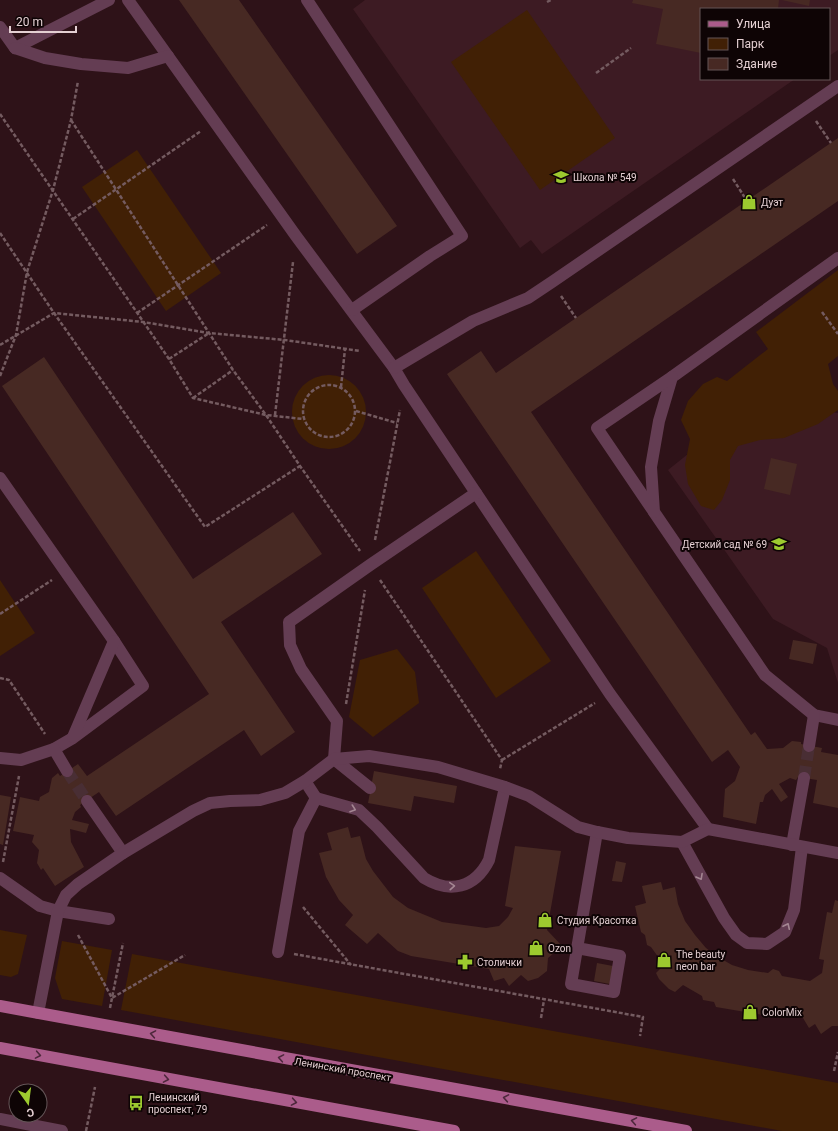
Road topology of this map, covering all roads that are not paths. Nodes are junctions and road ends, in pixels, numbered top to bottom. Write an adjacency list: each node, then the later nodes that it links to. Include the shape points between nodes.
1 (109, 0): 5 (street)
2 (128, 0): 6 (street)
3 (307, 0): 9 (street, via 462,236)
4 (0, 27): 5 (street)
5 (15, 48): 6 (street, via 45,58 128,68)
6 (168, 56): 9 (street)
7 (838, 86): 10 (street, via 528,298 473,321)
8 (838, 258): 11 (street)
9 (352, 310): 10 (street)
10 (394, 368): 13 (street)
11 (672, 377): 14 (street, via 659,421 652,467); 14 (street, via 597,428)
12 (0, 478): 15 (street)
13 (476, 493): 22 (street, via 289,622 290,645 301,669 337,721); 30 (street, via 610,694)
14 (654, 512): 16 (street, via 764,675)
15 (114, 641): 18 (street); 18 (street, via 143,686)
16 (814, 715): 17 (street); 19 (street)
17 (838, 720)
18 (73, 738): 20 (street)
19 (809, 746)
20 (54, 749): 21 (street, via 21,760); 23 (street)
21 (0, 758)
22 (334, 759): 25 (street); 26 (street, via 369,756 438,766); 27 (street)
23 (67, 771)
24 (804, 778): 33 (street)
25 (305, 781): 28 (street); 34 (street, via 284,793 260,800 210,803)
26 (505, 787): 28 (street, one-way to 26, via 359,810 424,878 433,884 455,887 466,884 484,870 489,860); 31 (street, via 529,796 578,827)
27 (370, 788)
28 (316, 798): 40 (street, via 299,831)
29 (87, 800): 34 (street)
30 (708, 829): 32 (street); 33 (street)
31 (597, 832): 32 (street, via 628,838); 39 (street)
32 (682, 842): 33 (street, one-way to 33, via 736,935 747,943 767,944 785,932 794,910)
33 (797, 846): 35 (street)
34 (123, 853): 37 (street, via 78,884 66,895)
35 (838, 853)
36 (0, 878): 37 (street, via 40,906)
37 (58, 911): 38 (street); 42 (street)
38 (109, 919)
39 (577, 948): 39 (street, via 571,984 614,992 620,956)
40 (278, 952)
41 (0, 1006): 42 (main road, Ленинский проспект)
42 (38, 1013): 47 (main road, Ленинский проспект, one-way to 42)
43 (0, 1048): 46 (main road, one-way to 46)
44 (0, 1119): 45 (street)
45 (62, 1131)
46 (454, 1131)
47 (686, 1131)

